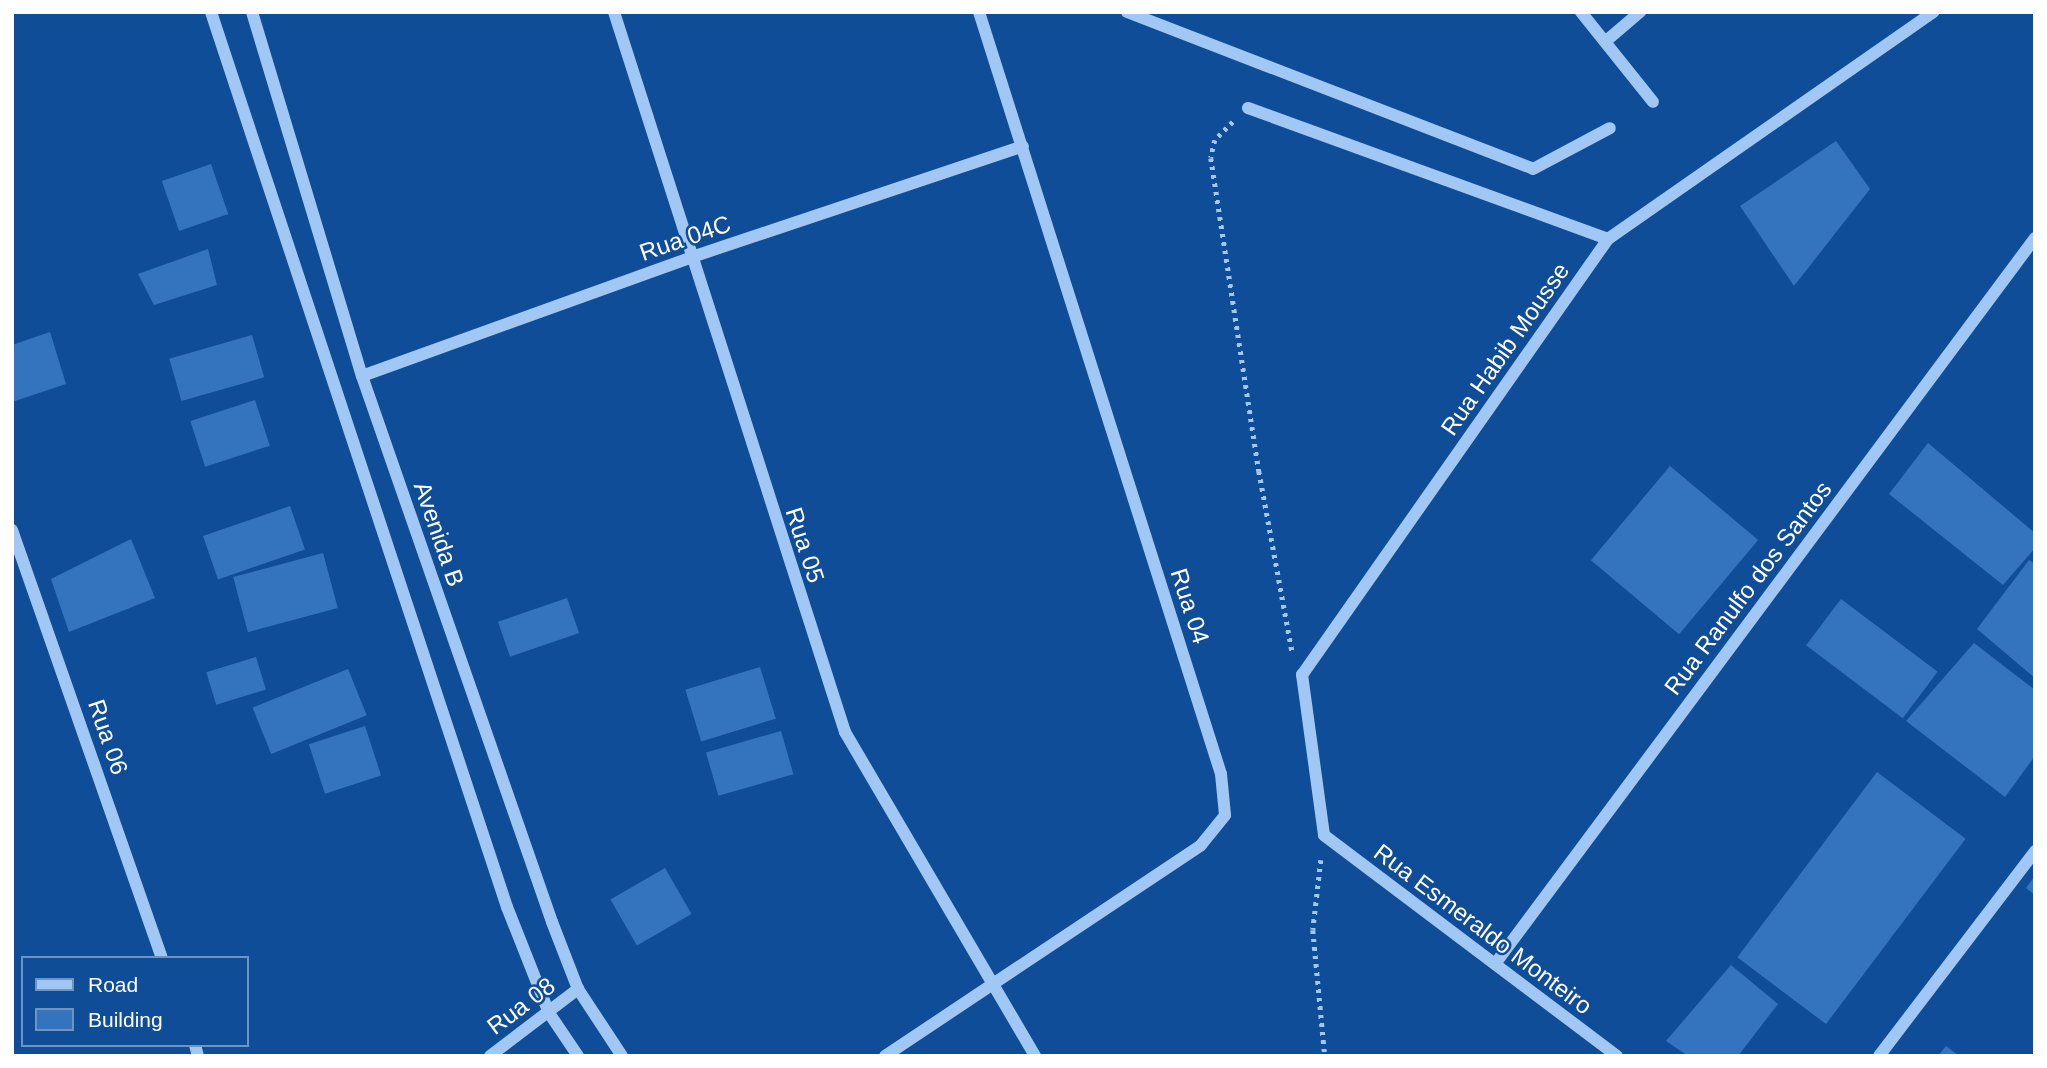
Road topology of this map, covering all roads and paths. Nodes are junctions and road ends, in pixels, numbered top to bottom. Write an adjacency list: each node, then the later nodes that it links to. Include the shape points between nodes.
1 (211, 12): 26 (street, via 507,907)
2 (252, 12): 17 (street, Avenida B)
3 (614, 12): 16 (street, Rua 05)
4 (979, 12): 13 (street, Rua 04)
5 (1127, 12): 12 (street, via 1533,169)
6 (1581, 12): 9 (street)
7 (1640, 12): 9 (street)
8 (1934, 12): 15 (street, Rua Habib Mousse)
9 (1606, 41): 10 (street)
10 (1653, 102)
11 (1248, 108): 15 (street); 19 (path, via 1215,140 1211,158 1286,636)
12 (1610, 128)
13 (1023, 146): 16 (street, Rua 04C); 24 (street, Rua 04, via 1227,794 1225,815 1201,845)
14 (2035, 238): 23 (street, Rua Ranulfo dos Santos)
15 (1608, 239): 19 (street, Rua Habib Mousse)
16 (689, 258): 17 (street, Rua 04C); 24 (street, Rua 05, via 845,733)
17 (362, 376): 25 (street, Avenida B)
18 (12, 530): 22 (street, Rua 06)
19 (1301, 675): 20 (street)
20 (1324, 835): 23 (street, Rua Esmeraldo Monteiro); 32 (path, via 1313,930)
21 (2035, 851): 34 (street)
22 (161, 956)
23 (1495, 964): 33 (street, Rua Esmeraldo Monteiro)
24 (989, 985): 30 (street, Rua 04); 31 (street, Rua 05)
25 (578, 989): 26 (street, Rua 08); 29 (street, Avenida B)
26 (549, 1013): 27 (street, Rua 08); 28 (street)
27 (490, 1056)
28 (578, 1056)
29 (622, 1056)
30 (885, 1056)
31 (1035, 1056)
32 (1325, 1056)
33 (1617, 1056)
34 (1880, 1056)

